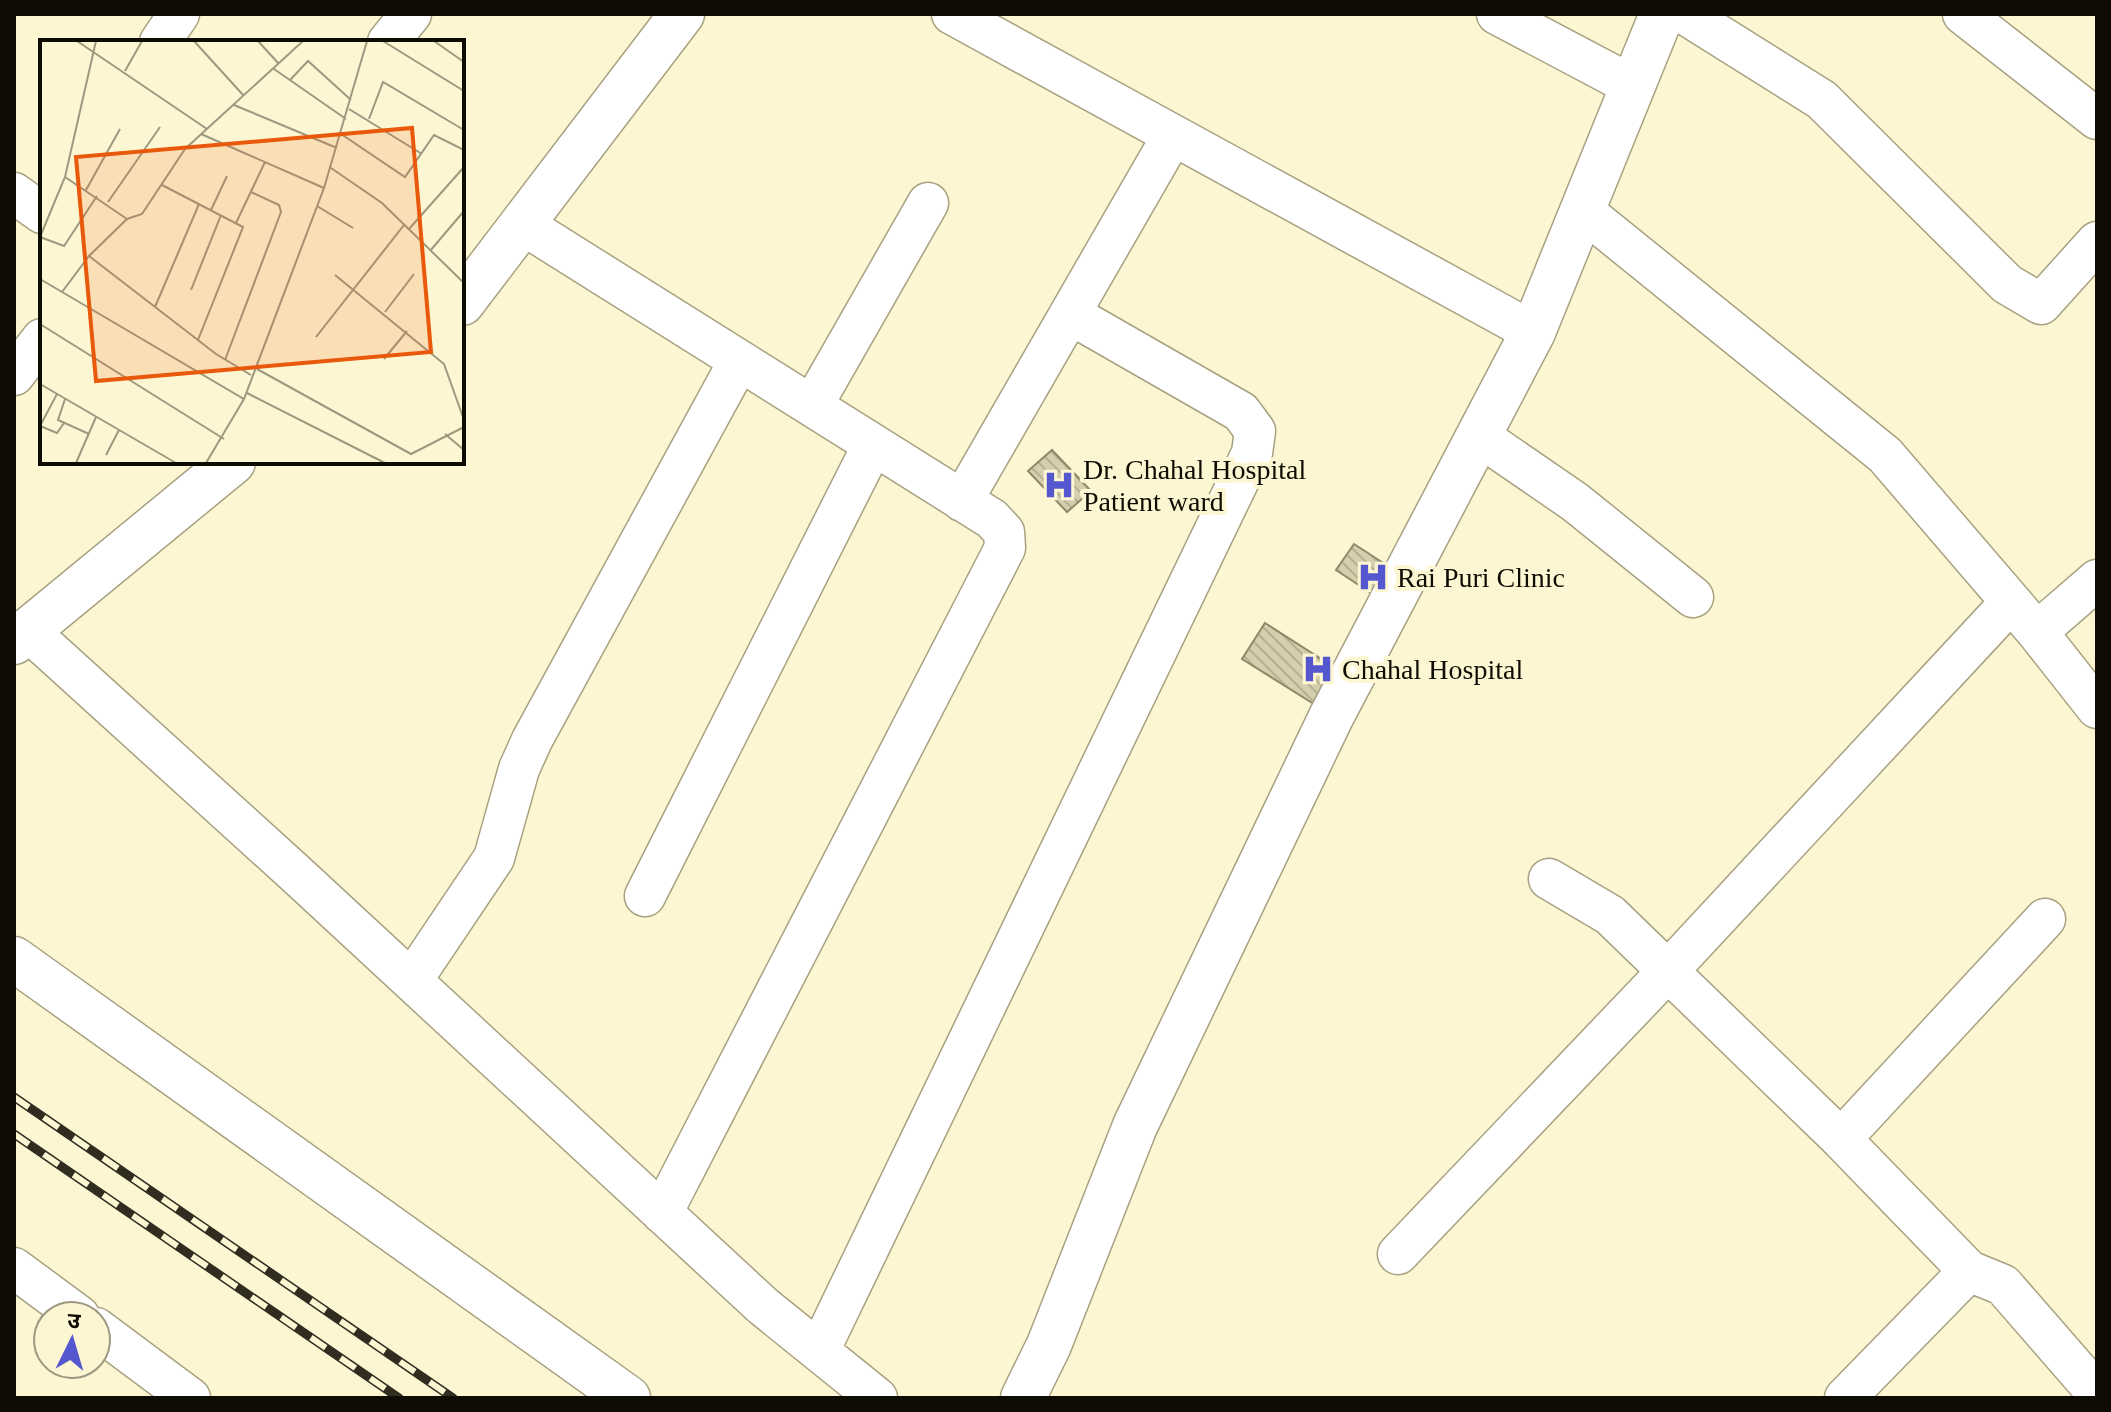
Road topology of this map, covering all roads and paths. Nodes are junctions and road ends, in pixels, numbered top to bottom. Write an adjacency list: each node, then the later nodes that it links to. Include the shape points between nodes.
1 (179, 14): 9 (street)
2 (411, 14): 10 (street)
3 (682, 14): 18 (main road)
4 (952, 14): 13 (street)
5 (1497, 14): 11 (street)
6 (1662, 14): 11 (main road)
7 (1685, 14): 19 (street, via 1822,100 2007,284 2041,304)
8 (1963, 14): 12 (street)
9 (161, 40)
10 (390, 40)
11 (1633, 86): 16 (main road)
12 (2097, 119)
13 (1173, 135): 21 (street); 22 (street)
14 (14, 193): 17 (street)
15 (928, 203): 26 (street)
16 (1582, 210): 22 (main road); 33 (street, via 1885,455)
17 (40, 212)
18 (522, 224): 20 (main road); 24 (street)
19 (2097, 242)
20 (464, 300)
21 (1070, 314): 30 (street); 50 (street, via 1241,412 1255,431 1252,453)
22 (1533, 332): 27 (main road)
23 (40, 342): 25 (street)
24 (739, 361): 26 (street); 42 (street, via 532,740 494,858)
25 (14, 375)
26 (812, 406): 28 (street)
27 (1479, 436): 32 (street, via 1575,502); 55 (main road, via 1331,717 1135,1126)
28 (873, 445): 30 (street); 38 (street)
29 (231, 464): 35 (main road)
30 (962, 501): 44 (street, via 999,525 1005,548)
31 (2097, 580): 34 (street)
32 (1693, 597)
33 (2010, 603): 34 (street); 41 (street)
34 (2037, 632): 36 (street)
35 (20, 636): 42 (street)
36 (2097, 708)
37 (1549, 879): 41 (street, via 1610,915)
38 (645, 896)
39 (2045, 919): 43 (street)
40 (14, 959): 53 (main road)
41 (1666, 973): 43 (street); 45 (street)
42 (412, 980): 44 (street)
43 (1841, 1139): 47 (street)
44 (662, 1213): 50 (street)
45 (1398, 1254)
46 (14, 1268): 48 (street)
47 (1969, 1271): 51 (street, via 2003,1285); 56 (street)
48 (57, 1300)
49 (112, 1340): 52 (street)
50 (819, 1351): 54 (street)
51 (2097, 1393)
52 (190, 1398)
53 (628, 1398)
54 (877, 1398)
55 (1023, 1398)
56 (1845, 1398)

